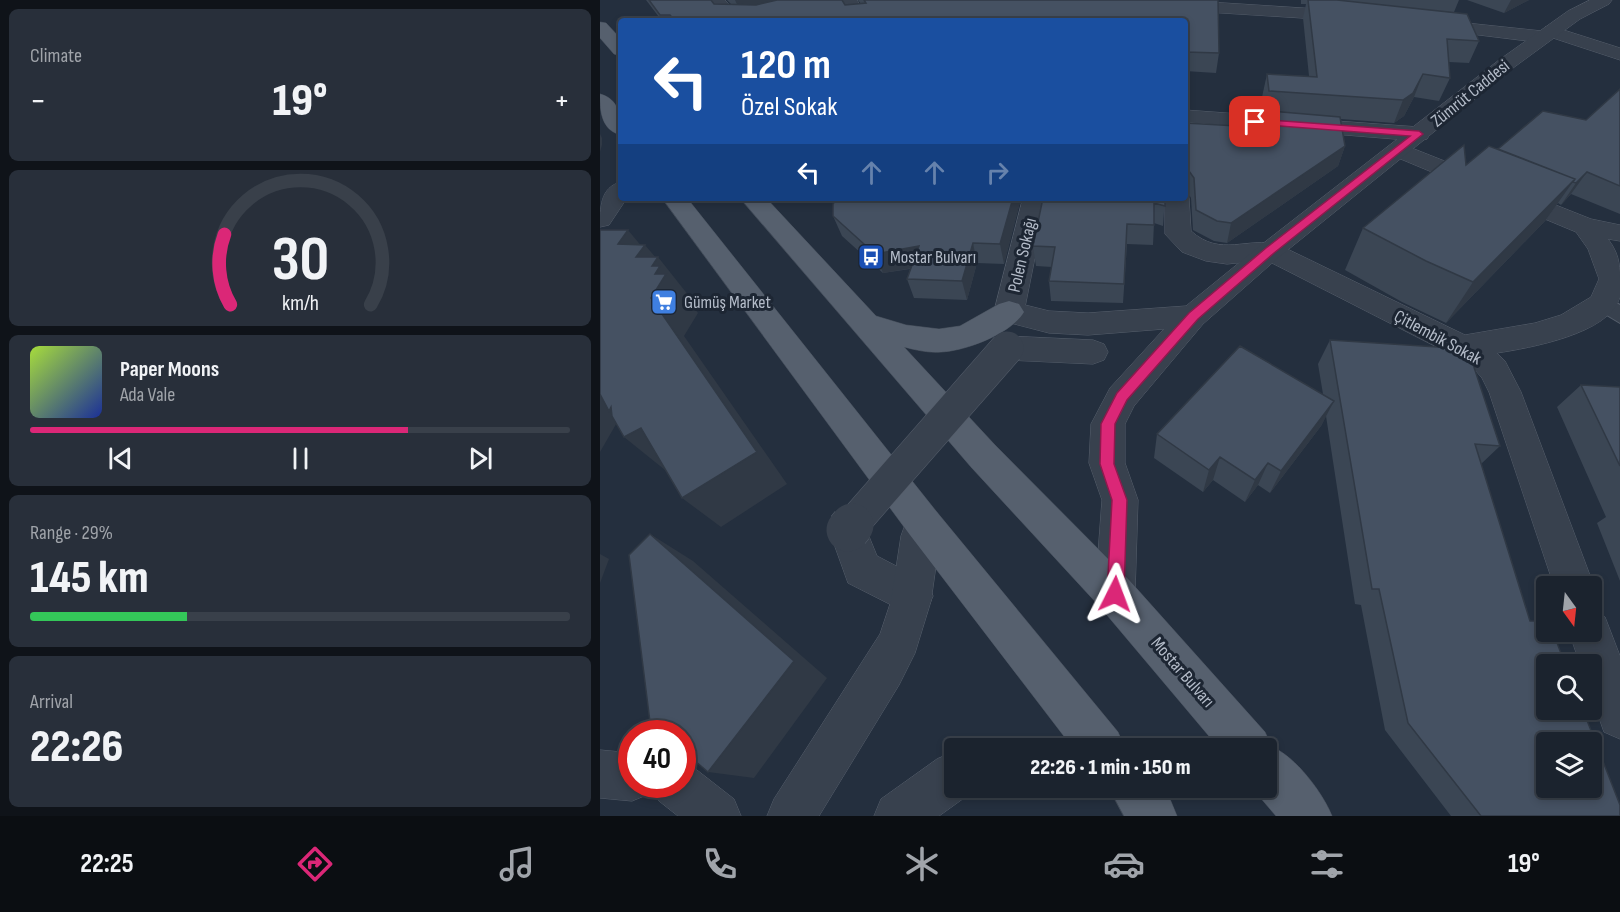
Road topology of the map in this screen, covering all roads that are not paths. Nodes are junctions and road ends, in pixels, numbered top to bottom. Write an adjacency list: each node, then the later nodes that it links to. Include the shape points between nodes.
1 (715, 0): 6 (street)
2 (848, 0): 7 (street)
3 (1603, 0): 11 (street, Zümrüt Caddesi)
4 (1161, 5): 5 (street)
5 (1301, 6): 8 (street)
6 (738, 18)
7 (858, 18)
8 (1369, 18)
9 (1414, 22): 11 (street)
10 (600, 27): 12 (main road)
11 (1547, 34): 13 (street); 17 (street, Zümrüt Caddesi)
12 (618, 47)
13 (1620, 54)
14 (600, 100): 16 (main road)
15 (1188, 116): 17 (street)
16 (618, 124)
17 (1409, 142): 24 (street); 26 (street, Zümrüt Caddesi)
18 (618, 193): 23 (street)
19 (676, 201): 33 (main road)
20 (755, 201): 30 (main road, Mostar Bulvarı)
21 (1034, 201): 28 (street, Polen Sokağı)
22 (1177, 201): 26 (street, via 1178,234 1191,246 1227,255)
23 (600, 219)
24 (1585, 226): 25 (street); 27 (street, via 1601,248 1613,279)
25 (1620, 233)
26 (1270, 251): 29 (street, Zümrüt Caddesi); 31 (street, Çitlembik Sokak)
27 (1611, 309): 31 (street, via 1550,330)
28 (1009, 312): 29 (street, via 1049,322 1088,324); 30 (main road, via 968,337 942,342)
29 (1193, 316): 35 (street, Zümrüt Caddesi, via 1122,396 1108,424 1107,464 1120,500)
30 (864, 324): 35 (main road, Mostar Bulvarı)
31 (1461, 347): 34 (street, Çitlembik Sokak, via 1481,356 1494,370 1505,392)
32 (1093, 352): 36 (street, bridge, via 1007,348 848,530 862,569)
33 (923, 523): 36 (street); 39 (main road)
34 (1570, 576)
35 (1115, 594): 40 (main road, Mostar Bulvarı)
36 (913, 596): 47 (street, via 889,661)
37 (1594, 642): 38 (street)
38 (1620, 716)
39 (1094, 738)
40 (1240, 738)
41 (600, 774): 42 (street)
42 (618, 776)
43 (1277, 781): 49 (main road)
44 (944, 783): 48 (street)
45 (694, 798): 46 (street)
46 (717, 816)
47 (791, 816)
48 (898, 816)
49 (1308, 816)

